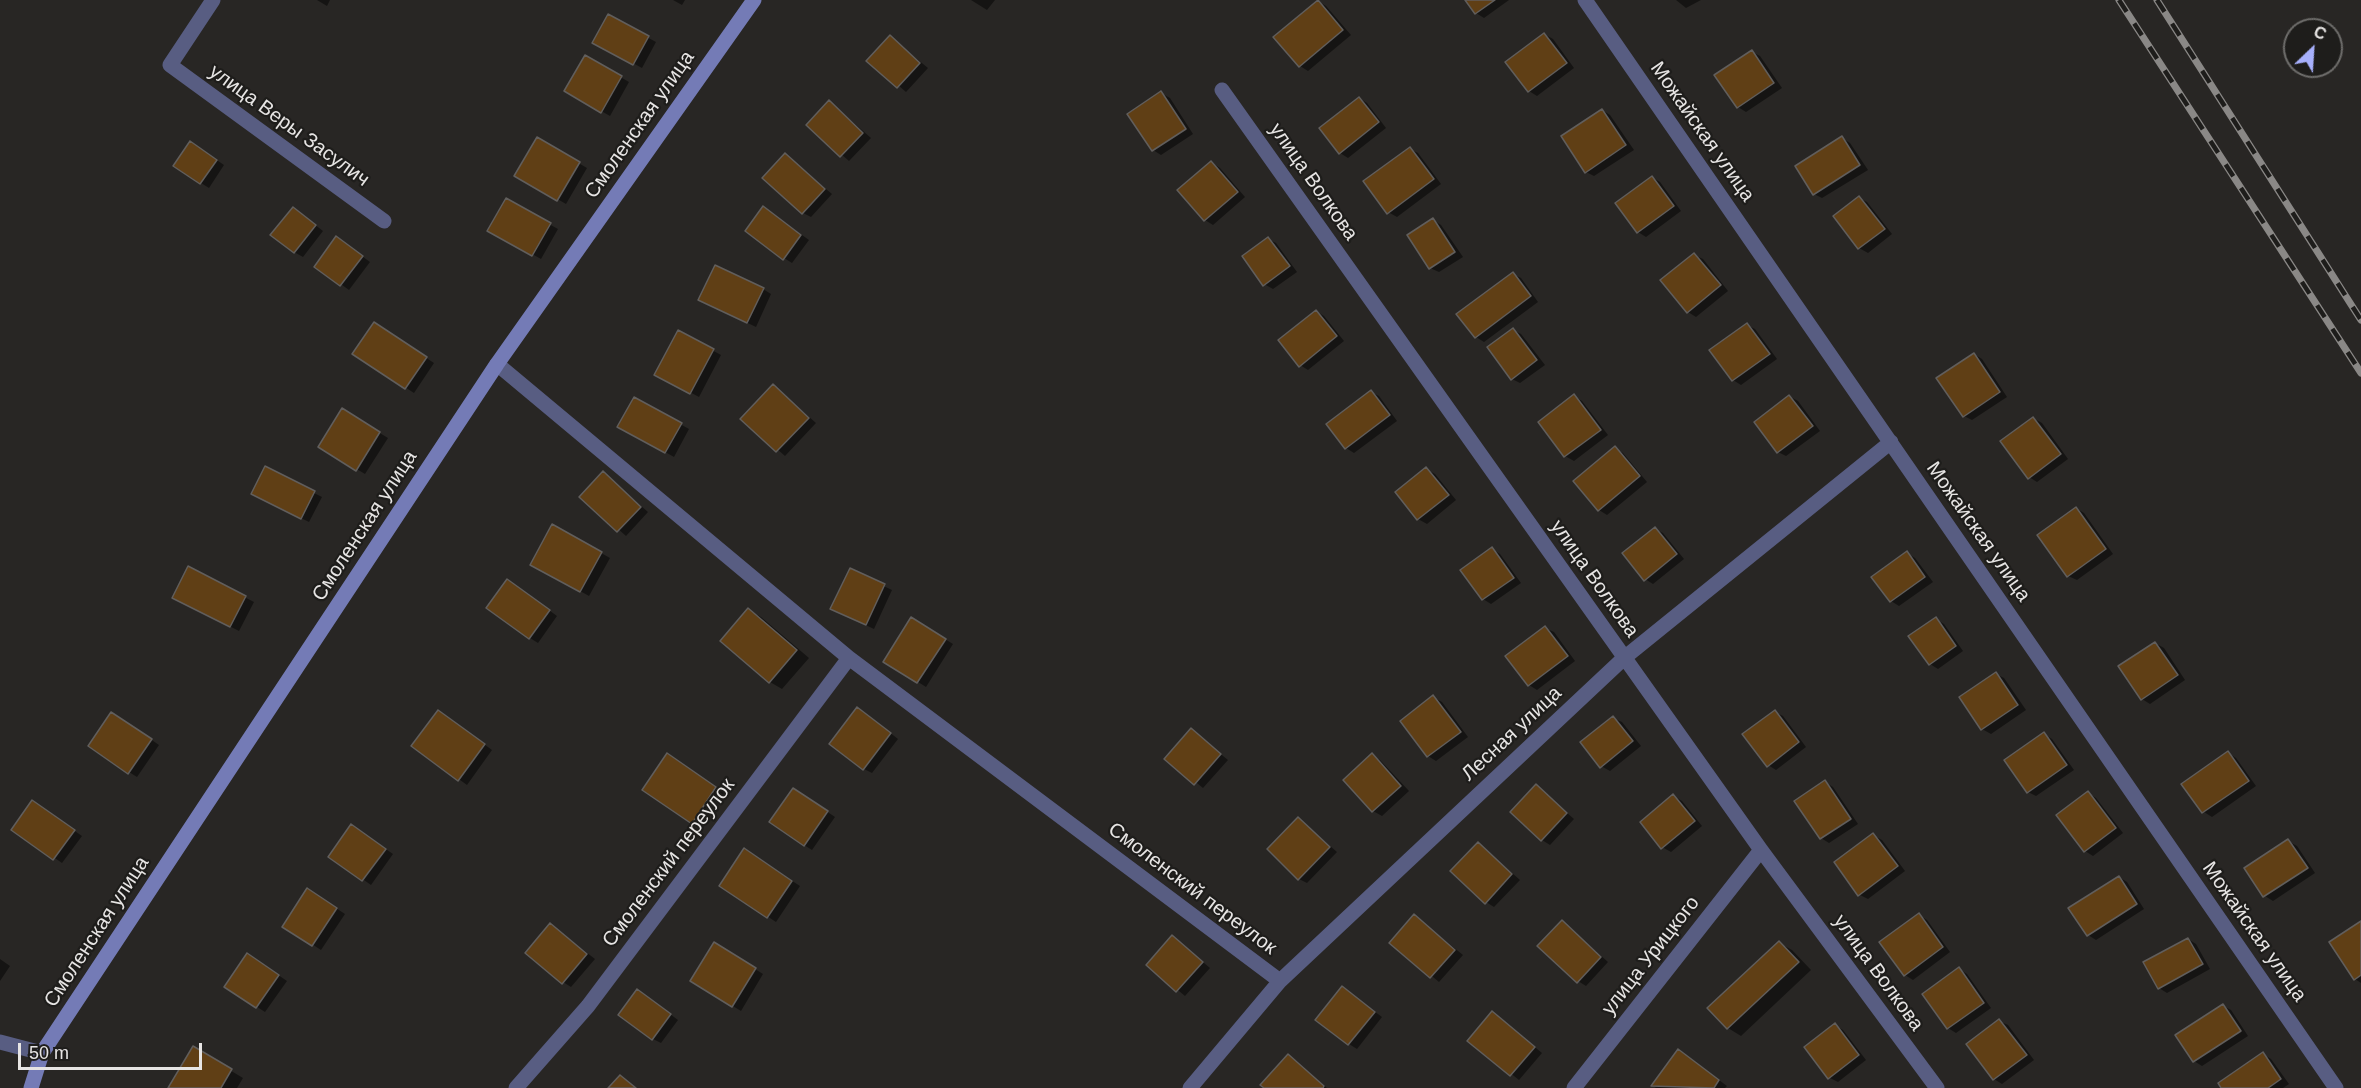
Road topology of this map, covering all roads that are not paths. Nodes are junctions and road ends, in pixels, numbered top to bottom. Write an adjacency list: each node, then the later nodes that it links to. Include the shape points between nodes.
1 (213, 0): 5 (street, улица Веры Засулич, via 170,65)
2 (754, 0): 6 (street, Смоленская улица)
3 (1586, 0): 7 (street, Можайская улица)
4 (1222, 90): 9 (street, улица Волкова)
5 (384, 221)
6 (497, 364): 8 (street, Смоленский переулок); 13 (street, Смоленская улица)
7 (1891, 442): 9 (street, Лесная улица); 19 (street, Можайская улица)
8 (849, 658): 11 (street, Смоленский переулок); 15 (street, Смоленский переулок, via 588,1006)
9 (1624, 658): 10 (street, улица Волкова); 11 (street, Лесная улица)
10 (1761, 850): 17 (street, улица Урицкого); 18 (street, улица Волкова)
11 (1280, 981): 16 (street, Лесная улица)
12 (0, 1042): 13 (street)
13 (42, 1053): 14 (street, Смоленская улица)
14 (31, 1088)
15 (516, 1088)
16 (1190, 1088)
17 (1574, 1088)
18 (1937, 1088)
19 (2336, 1088)

